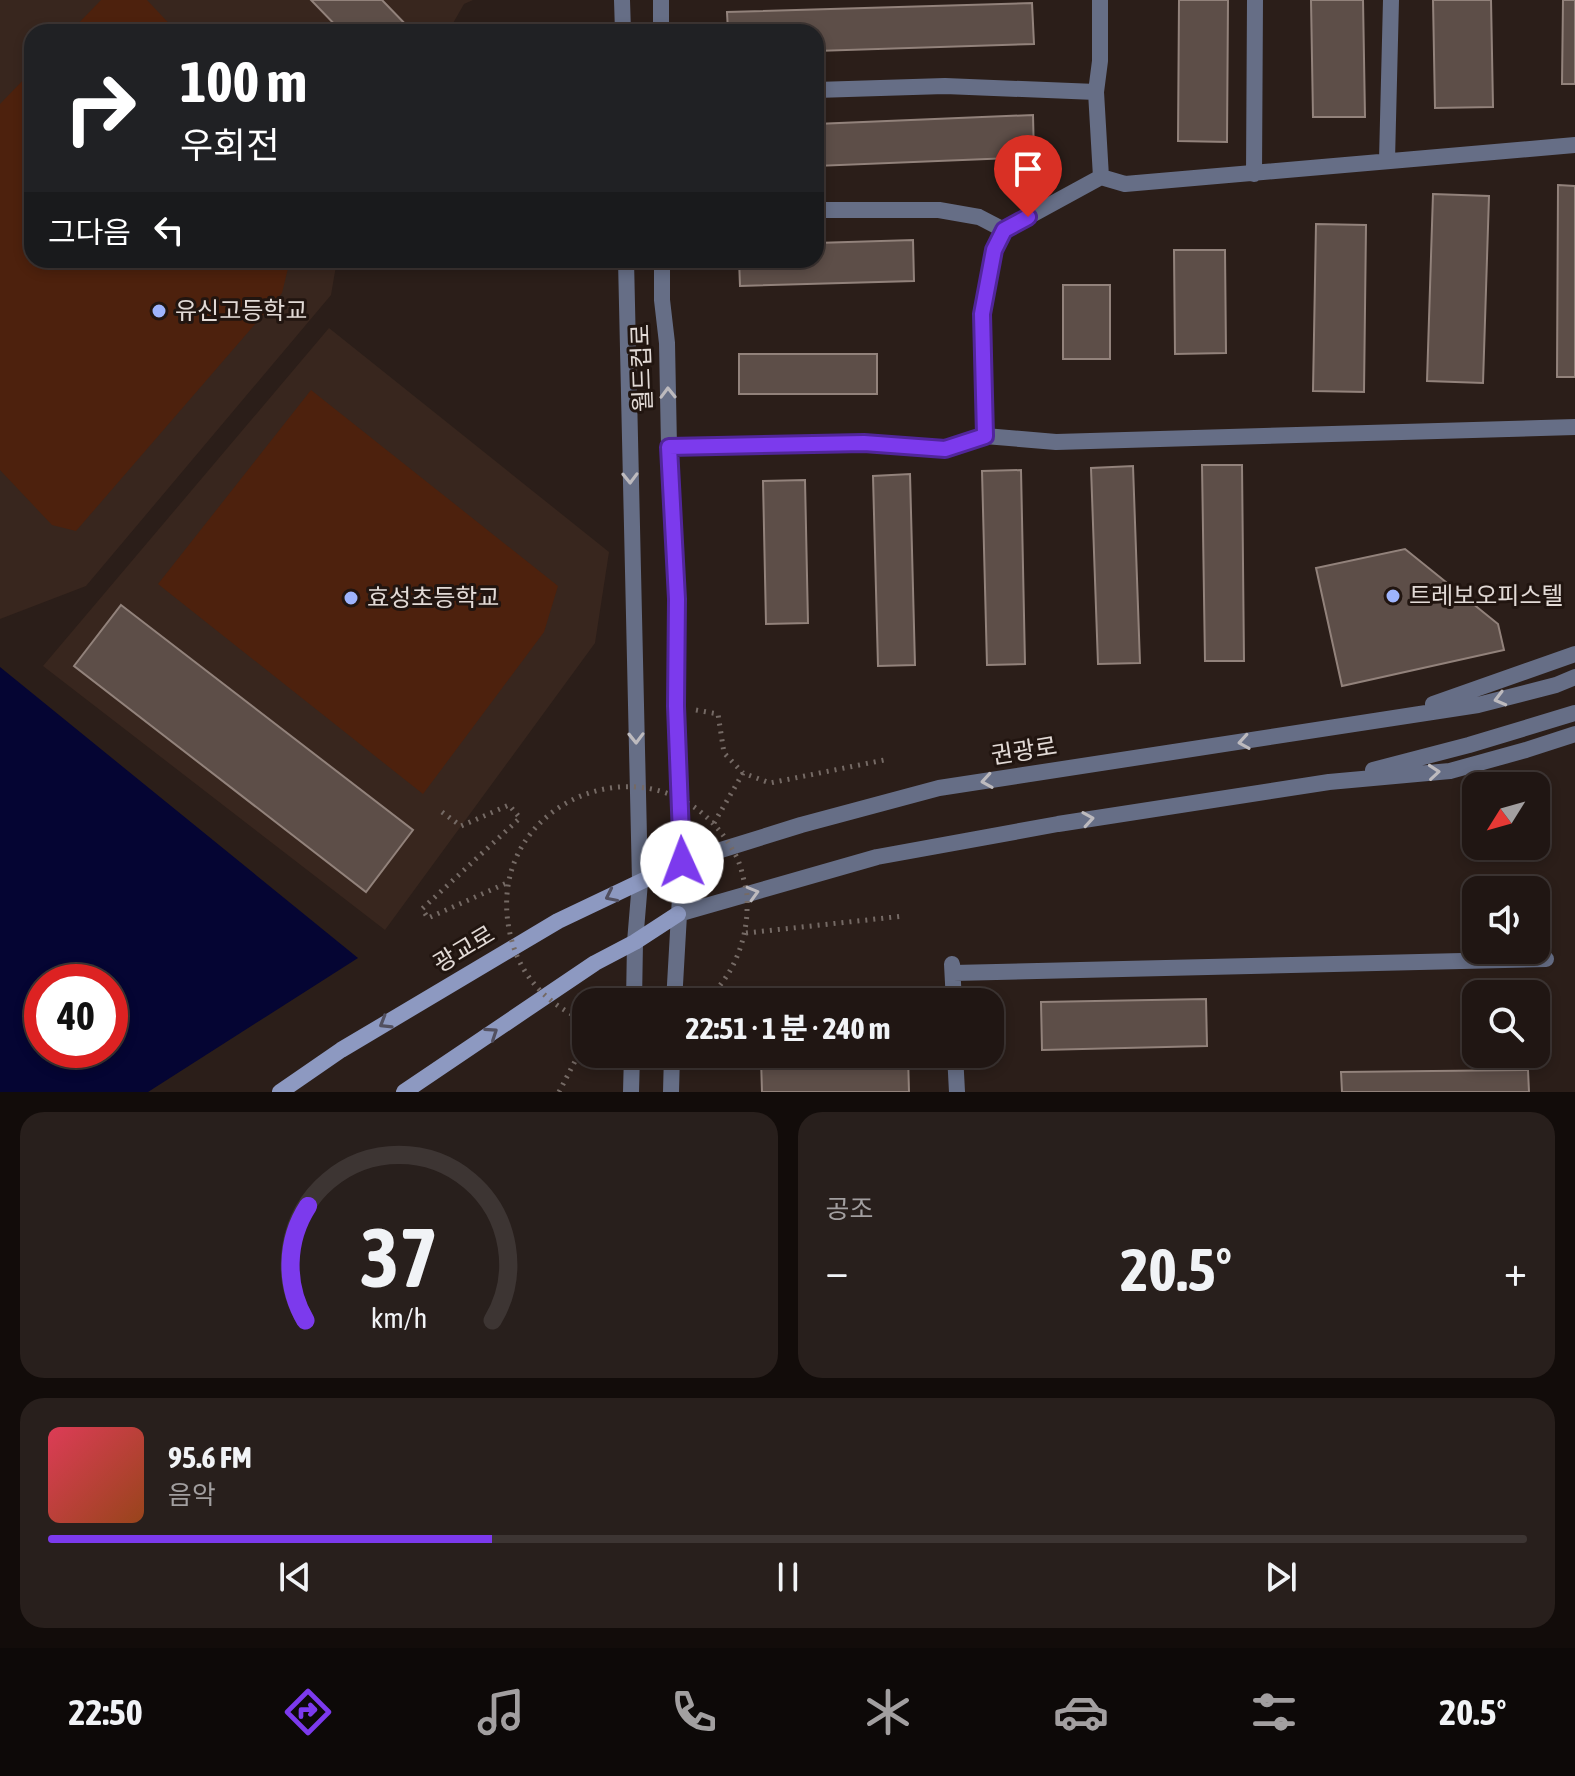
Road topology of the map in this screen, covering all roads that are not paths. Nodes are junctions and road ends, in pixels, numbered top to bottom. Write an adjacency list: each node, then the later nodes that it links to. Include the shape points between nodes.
1 (622, 0): 6 (street)
2 (661, 0): 7 (street)
3 (1100, 0): 9 (street)
4 (1255, 0): 12 (street)
5 (1391, 0): 11 (street)
6 (623, 24)
7 (661, 24)
8 (824, 90): 9 (street, via 945,86)
9 (1096, 92): 13 (street)
10 (1575, 145): 11 (street)
11 (1387, 160): 12 (street)
12 (1254, 174): 13 (street, via 1125,184)
13 (1101, 177): 15 (street)
14 (824, 210): 15 (street, via 939,210 979,217)
15 (1004, 230): 19 (street, via 994,250 982,314)
16 (626, 268): 28 (street, 월드컵로, one-way to 28)
17 (662, 268): 20 (street, 월드컵로, one-way to 17)
18 (1575, 427): 19 (street, via 1056,442)
19 (985, 436): 20 (street, via 945,449 864,443)
20 (669, 447): 27 (street, 월드컵로)
21 (1575, 654): 24 (street, 권광로)
22 (1575, 677): 24 (street, 권광로, one-way to 24, via 1478,705)
23 (1575, 713): 26 (street)
24 (1381, 721): 27 (street, 권광로, one-way to 27, via 939,788)
25 (1575, 734): 26 (street, one-way to 25, via 1450,771)
26 (1329, 782): 29 (street, one-way to 26, via 877,857)
27 (682, 862): 28 (main road, 광교로); 29 (street, 월드컵로)
28 (640, 882): 30 (street, 월드컵로); 38 (main road, 광교로, one-way to 38, via 558,921)
29 (678, 914): 30 (main road); 33 (street, 월드컵로)
30 (635, 942): 32 (street, 월드컵로); 39 (main road, one-way to 30, via 595,963)
31 (1462, 960): 34 (street, via 953,969)
32 (634, 988)
33 (675, 988)
34 (954, 988)
35 (632, 1068): 40 (street)
36 (672, 1068): 41 (street)
37 (956, 1068): 42 (street)
38 (280, 1092)
39 (404, 1092)
40 (631, 1092)
41 (671, 1092)
42 (957, 1092)

